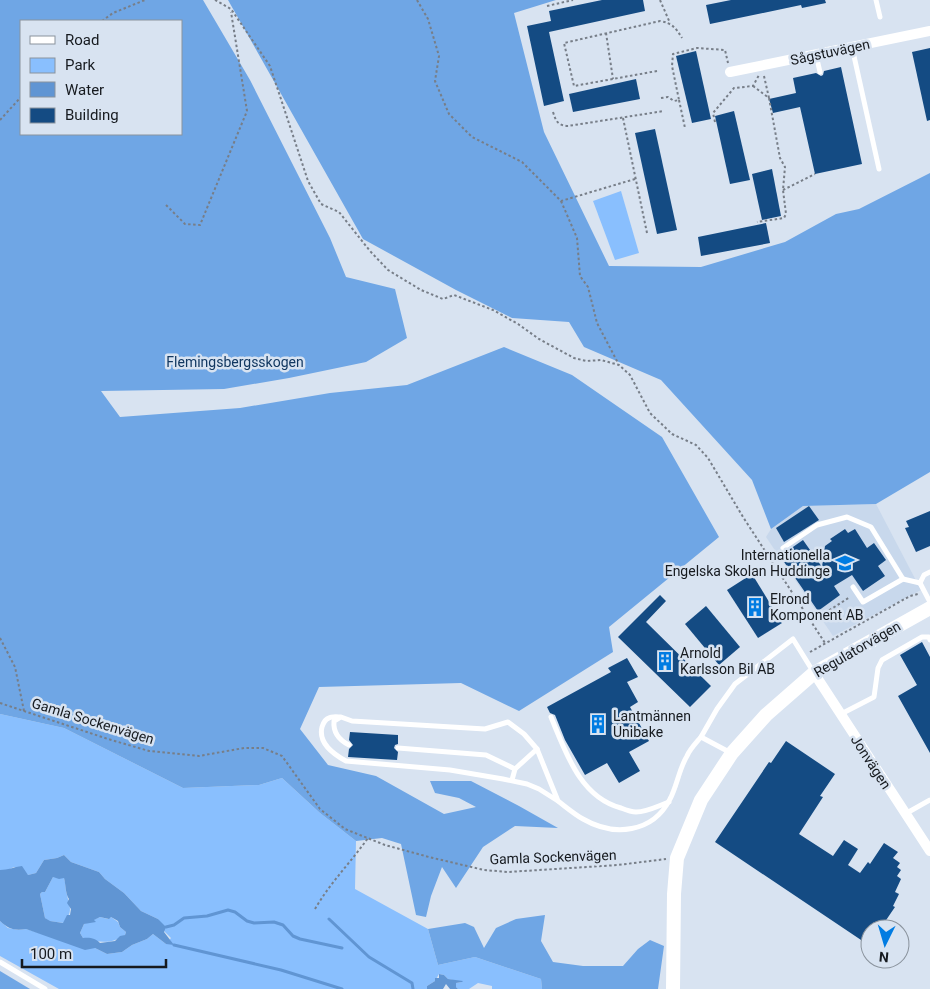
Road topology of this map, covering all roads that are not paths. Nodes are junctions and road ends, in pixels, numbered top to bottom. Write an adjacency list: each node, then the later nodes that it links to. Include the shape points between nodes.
1 (876, 0): 2 (lane)
2 (880, 16)
3 (930, 31): 4 (street, Sågstuvägen)
4 (852, 47): 5 (street, Sågstuvägen); 8 (lane)
5 (816, 55): 6 (street, Sågstuvägen); 7 (lane)
6 (730, 72)
7 (820, 72)
8 (879, 169)
9 (783, 548): 11 (lane, via 817,525 847,517 871,527)
10 (930, 572): 12 (lane)
11 (903, 580): 12 (lane); 13 (lane, via 863,602)
12 (920, 583): 14 (lane)
13 (853, 587)
14 (930, 602)
15 (930, 608): 17 (street, Regulatorvägen)
16 (930, 640): 18 (lane, via 922,637 882,660 874,697)
17 (814, 673): 18 (street, Jonvägen); 21 (lane, via 793,639 735,684); 25 (street, Regulatorvägen, via 766,714)
18 (840, 714): 31 (street, Jonvägen)
19 (341, 717): 22 (lane, via 334,721 334,728 343,742); 24 (lane, via 352,721 485,729 508,722); 27 (lane, via 329,718 323,723 322,740 336,756 346,761 450,770)
20 (551, 717): 30 (lane, via 570,763 589,790 611,805 635,812)
21 (701, 737): 25 (lane); 30 (lane, via 686,756)
22 (349, 745)
23 (398, 748): 26 (lane, via 486,755)
24 (538, 749): 26 (lane); 29 (lane)
25 (732, 753): 35 (street, Regulatorvägen, via 701,800 677,858)
26 (515, 769): 27 (lane)
27 (512, 780): 29 (lane, via 539,788)
28 (930, 800): 31 (lane)
29 (558, 801): 30 (lane, via 584,820 606,828 626,829 648,824 661,814)
30 (669, 801)
31 (905, 814): 32 (street, Jonvägen)
32 (930, 851)
33 (0, 962): 34 (lane)
34 (45, 989)
35 (672, 989)

